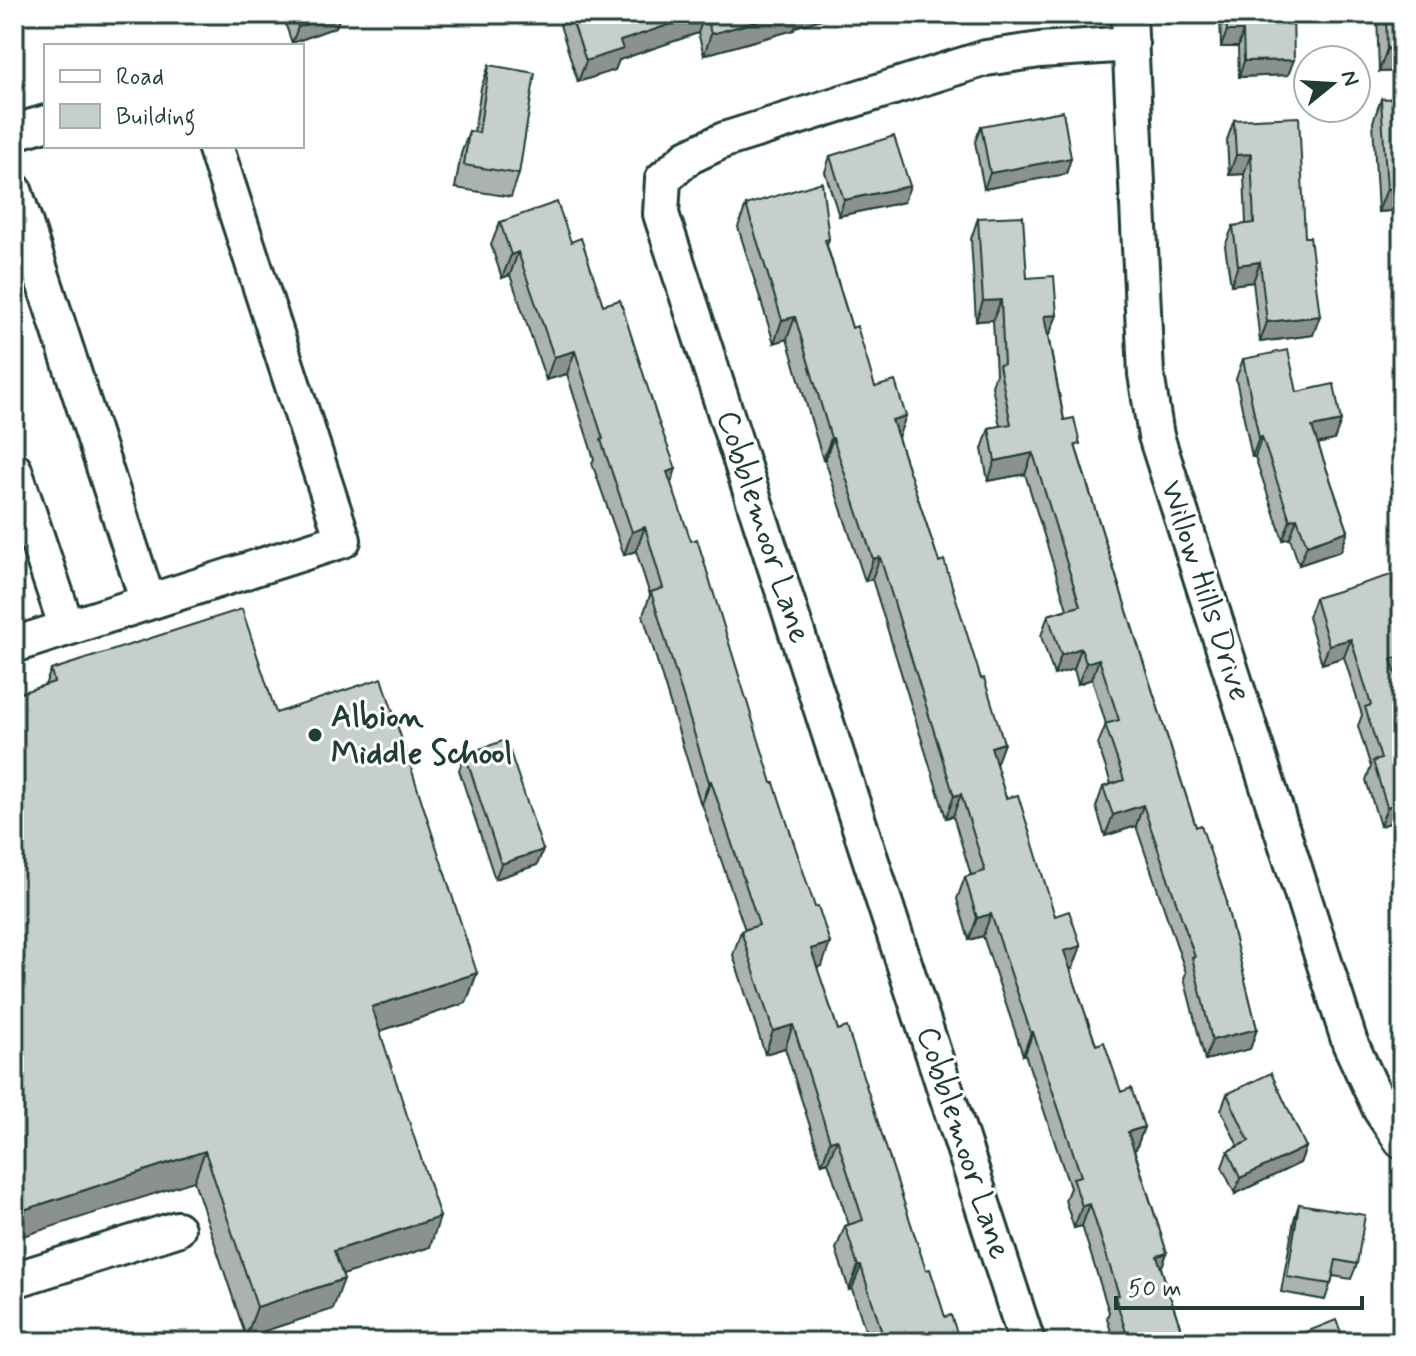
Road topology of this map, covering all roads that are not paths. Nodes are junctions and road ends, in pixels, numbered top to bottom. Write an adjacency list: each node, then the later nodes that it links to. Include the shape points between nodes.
1 (1130, 29): 10 (street, Willow Hills Drive, via 1146,374 1156,436 1350,1043 1381,1110); 13 (street, Cobblemoor Lane, via 986,58 724,140 688,157 663,179 661,214)
2 (44, 124): 3 (street)
3 (14, 132)
4 (216, 148): 7 (street, via 343,540)
5 (14, 190): 7 (street)
6 (14, 470): 8 (street)
7 (148, 602): 8 (street)
8 (67, 628): 9 (street)
9 (14, 645)
10 (1402, 1141)
11 (177, 1229): 12 (street)
12 (14, 1280)
13 (1027, 1342)

